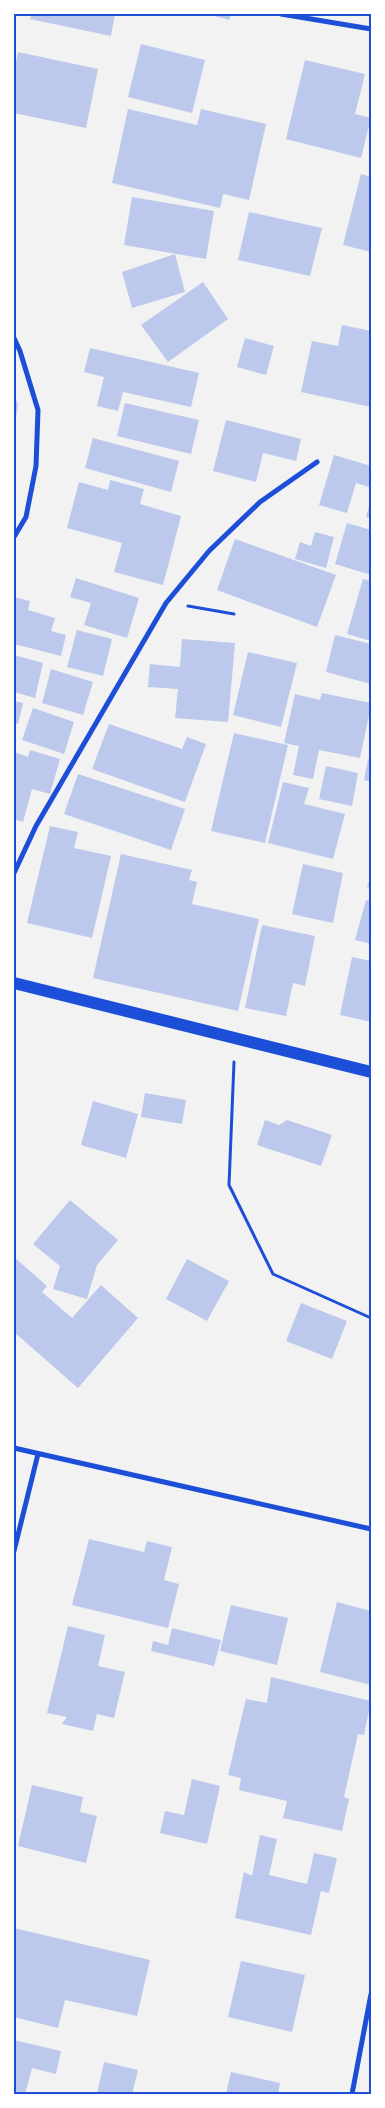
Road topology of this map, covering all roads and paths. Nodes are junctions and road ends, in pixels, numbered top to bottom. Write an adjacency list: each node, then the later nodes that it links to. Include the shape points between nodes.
1 (281, 14): 2 (street)
2 (371, 29)
3 (14, 338): 5 (street, via 38,410 34,475 26,517)
4 (317, 462): 6 (street, via 260,502 209,551)
5 (14, 538)
6 (166, 602): 7 (path); 8 (street, via 36,826)
7 (234, 614)
8 (14, 873)
9 (14, 983): 10 (main road)
10 (239, 1039): 11 (main road); 12 (path, via 233,1065 229,1185 273,1274)
11 (371, 1072)
12 (371, 1318)
13 (14, 1448): 14 (street)
14 (38, 1454): 15 (street); 16 (street)
15 (371, 1529)
16 (14, 1551)
17 (371, 1994): 18 (street)
18 (352, 2094)

